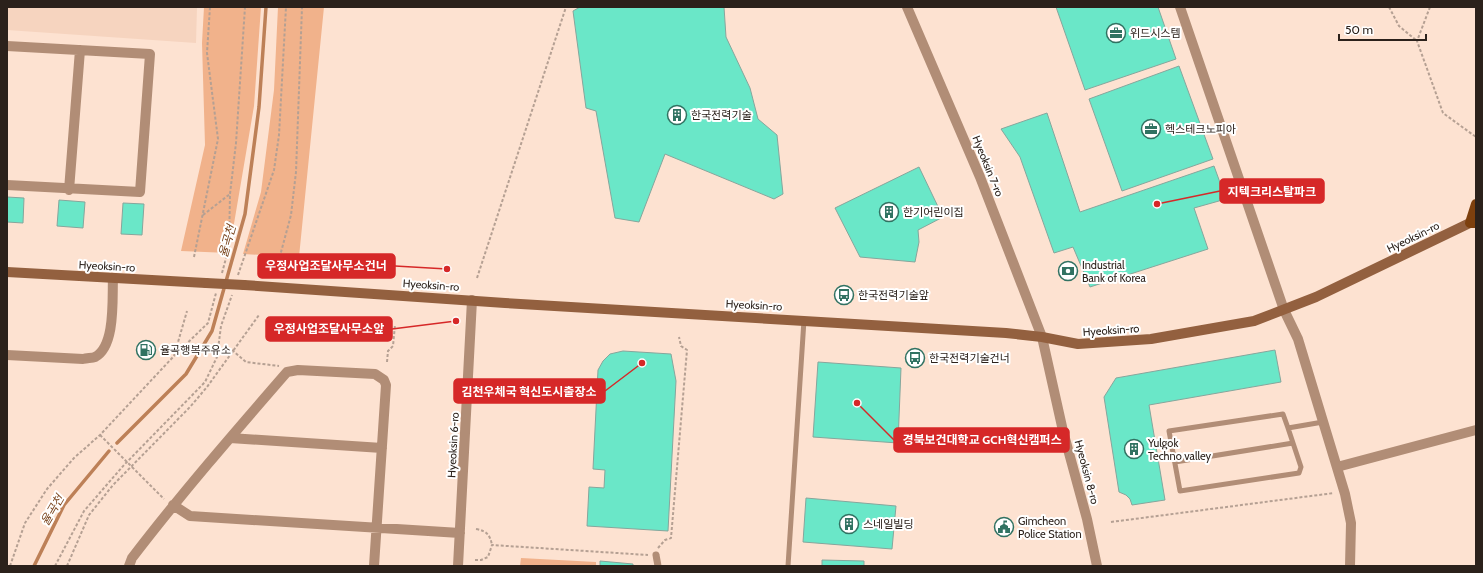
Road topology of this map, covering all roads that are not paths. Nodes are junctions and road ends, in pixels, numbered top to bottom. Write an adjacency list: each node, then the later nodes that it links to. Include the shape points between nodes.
1 (907, 7): 14 (street, Hyeoksin 7-ro, via 980,177)
2 (1180, 7): 12 (street)
3 (7, 46): 4 (street)
4 (80, 50): 6 (street); 6 (street, via 150,54 141,185 140,192)
5 (7, 185): 6 (street)
6 (70, 190)
7 (1476, 204): 8 (main road)
8 (1474, 222): 12 (main road, Hyeoksin-ro)
9 (7, 272): 10 (main road, Hyeoksin-ro)
10 (114, 278): 11 (main road, Hyeoksin-ro, bridge); 15 (street, via 110,335 106,346 96,357 83,359)
11 (472, 300): 13 (main road, Hyeoksin-ro); 26 (street, Hyeoksin 6-ro)
12 (1284, 310): 14 (main road, Hyeoksin-ro, via 1254,321 1151,339 1078,344); 16 (street, via 1298,339)
13 (804, 320): 14 (main road, Hyeoksin-ro); 32 (lane)
14 (1042, 337): 33 (street, Hyeoksin 8-ro)
15 (7, 355)
16 (1323, 422): 17 (lane); 23 (street)
17 (1288, 428): 20 (lane); 22 (lane, via 1284,414 1169,431)
18 (1476, 430): 23 (street)
19 (230, 438): 21 (street); 21 (street, via 290,370 369,374 380,376 386,384); 24 (street)
20 (1293, 443): 22 (lane); 22 (lane, via 1301,467 1299,473 1180,491)
21 (382, 448): 25 (street)
22 (1175, 462)
23 (1337, 468): 34 (street, via 1351,523)
24 (169, 503): 25 (street, via 190,516); 28 (street)
25 (377, 528): 26 (street); 29 (street)
26 (460, 533): 30 (street, Hyeoksin 6-ro)
27 (656, 556): 31 (street)
28 (129, 566)
29 (374, 566)
30 (458, 566)
31 (658, 566)
32 (788, 566)
33 (1097, 566)
34 (1350, 566)

